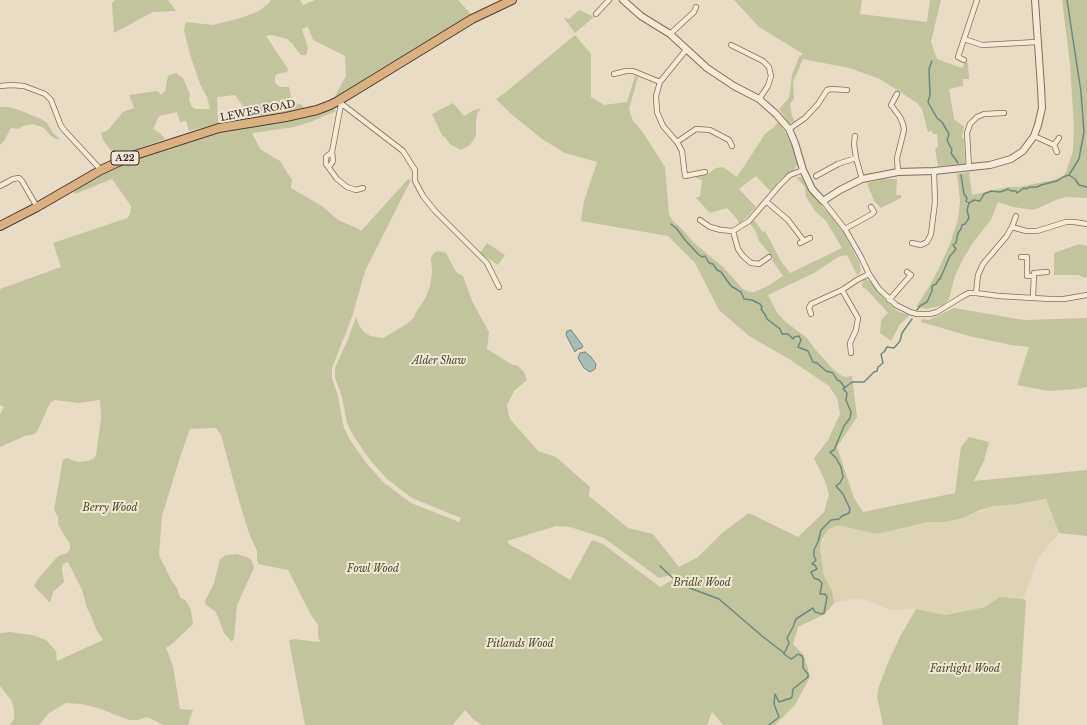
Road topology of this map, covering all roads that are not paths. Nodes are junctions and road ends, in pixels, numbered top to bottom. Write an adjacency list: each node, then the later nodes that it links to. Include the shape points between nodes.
1 (512, 0): 20 (highway, LEWES ROAD / A22, via 472,19)
2 (609, 0): 7 (street)
3 (623, 0): 8 (street, via 641,16)
4 (977, 0): 9 (street)
5 (1035, 0): 10 (street)
6 (696, 7): 8 (street, via 694,12)
7 (597, 11)
8 (670, 34): 12 (street)
9 (964, 40): 10 (street, via 982,45); 13 (street, via 958,57)
10 (1037, 42): 24 (street, via 1042,102 1040,120)
11 (731, 45): 19 (street, via 763,61 769,67 771,76 768,86)
12 (686, 50): 15 (street); 19 (street, via 706,68)
13 (964, 60)
14 (614, 74): 15 (street, via 634,71)
15 (660, 82): 26 (street, via 656,96 656,112 663,126)
16 (0, 86): 34 (street, via 24,86 45,94 51,100 65,131)
17 (847, 90): 22 (street, via 827,90 805,118)
18 (897, 94): 38 (street, via 891,105 900,117 904,130 897,158)
19 (759, 99): 22 (street)
20 (340, 102): 29 (street); 34 (highway, LEWES ROAD / A22, via 286,117 219,128 129,157); 62 (street, via 403,152 415,170 416,181 423,196 487,263)
21 (1004, 113): 33 (street, via 984,114 970,124 967,133)
22 (788, 129): 35 (street)
23 (854, 136): 31 (street)
24 (1034, 136): 27 (street); 33 (street, via 1023,151 1011,159)
25 (1059, 138): 27 (street)
26 (677, 142): 28 (street, via 696,129 710,130 729,140); 37 (street, via 682,150 685,176)
27 (1054, 145): 30 (street)
28 (732, 146)
29 (332, 152): 32 (street, via 334,161); 32 (street, via 326,160)
30 (1057, 152)
31 (856, 158): 39 (street); 40 (street)
32 (329, 167): 42 (street, via 337,179 347,187 356,190)
33 (969, 168): 36 (street)
34 (101, 170): 45 (highway, LEWES ROAD / A22)
35 (803, 170): 43 (street, via 790,175); 44 (street, via 812,189)
36 (934, 171): 38 (street); 55 (street, via 935,202 931,234 927,242 921,245)
37 (705, 172)
38 (898, 172): 40 (street)
39 (816, 176)
40 (862, 179): 44 (street)
41 (0, 186): 45 (street, via 19,178)
42 (363, 188)
43 (766, 201): 53 (street, via 749,221); 54 (street, via 788,220 802,242)
44 (823, 201): 52 (street)
45 (37, 207): 50 (highway, LEWES ROAD / A22)
46 (871, 207): 52 (street, via 874,212 872,214)
47 (1016, 216): 51 (street)
48 (700, 220): 53 (street, via 710,227)
49 (1087, 224): 51 (street, via 1066,222 1037,231)
50 (0, 226)
51 (1012, 227): 64 (street, via 983,264 978,275)
52 (844, 229): 60 (street)
53 (733, 231): 56 (street, via 738,249 751,263 759,264)
54 (810, 238)
55 (912, 243)
56 (769, 256)
57 (1021, 257): 61 (street, via 1027,257 1027,276)
58 (907, 272): 67 (street, via 911,275)
59 (1047, 272): 61 (street, via 1034,273)
60 (869, 274): 63 (street); 67 (street)
61 (1034, 276): 66 (street)
62 (499, 287)
63 (842, 290): 68 (street, via 811,304); 69 (street, via 858,318 850,343)
64 (976, 293): 66 (street); 67 (street, via 969,293 930,314 910,312)
65 (1087, 296): 66 (street, via 1064,299)
66 (1033, 298)
67 (889, 300)
68 (811, 314)
69 (851, 353)

